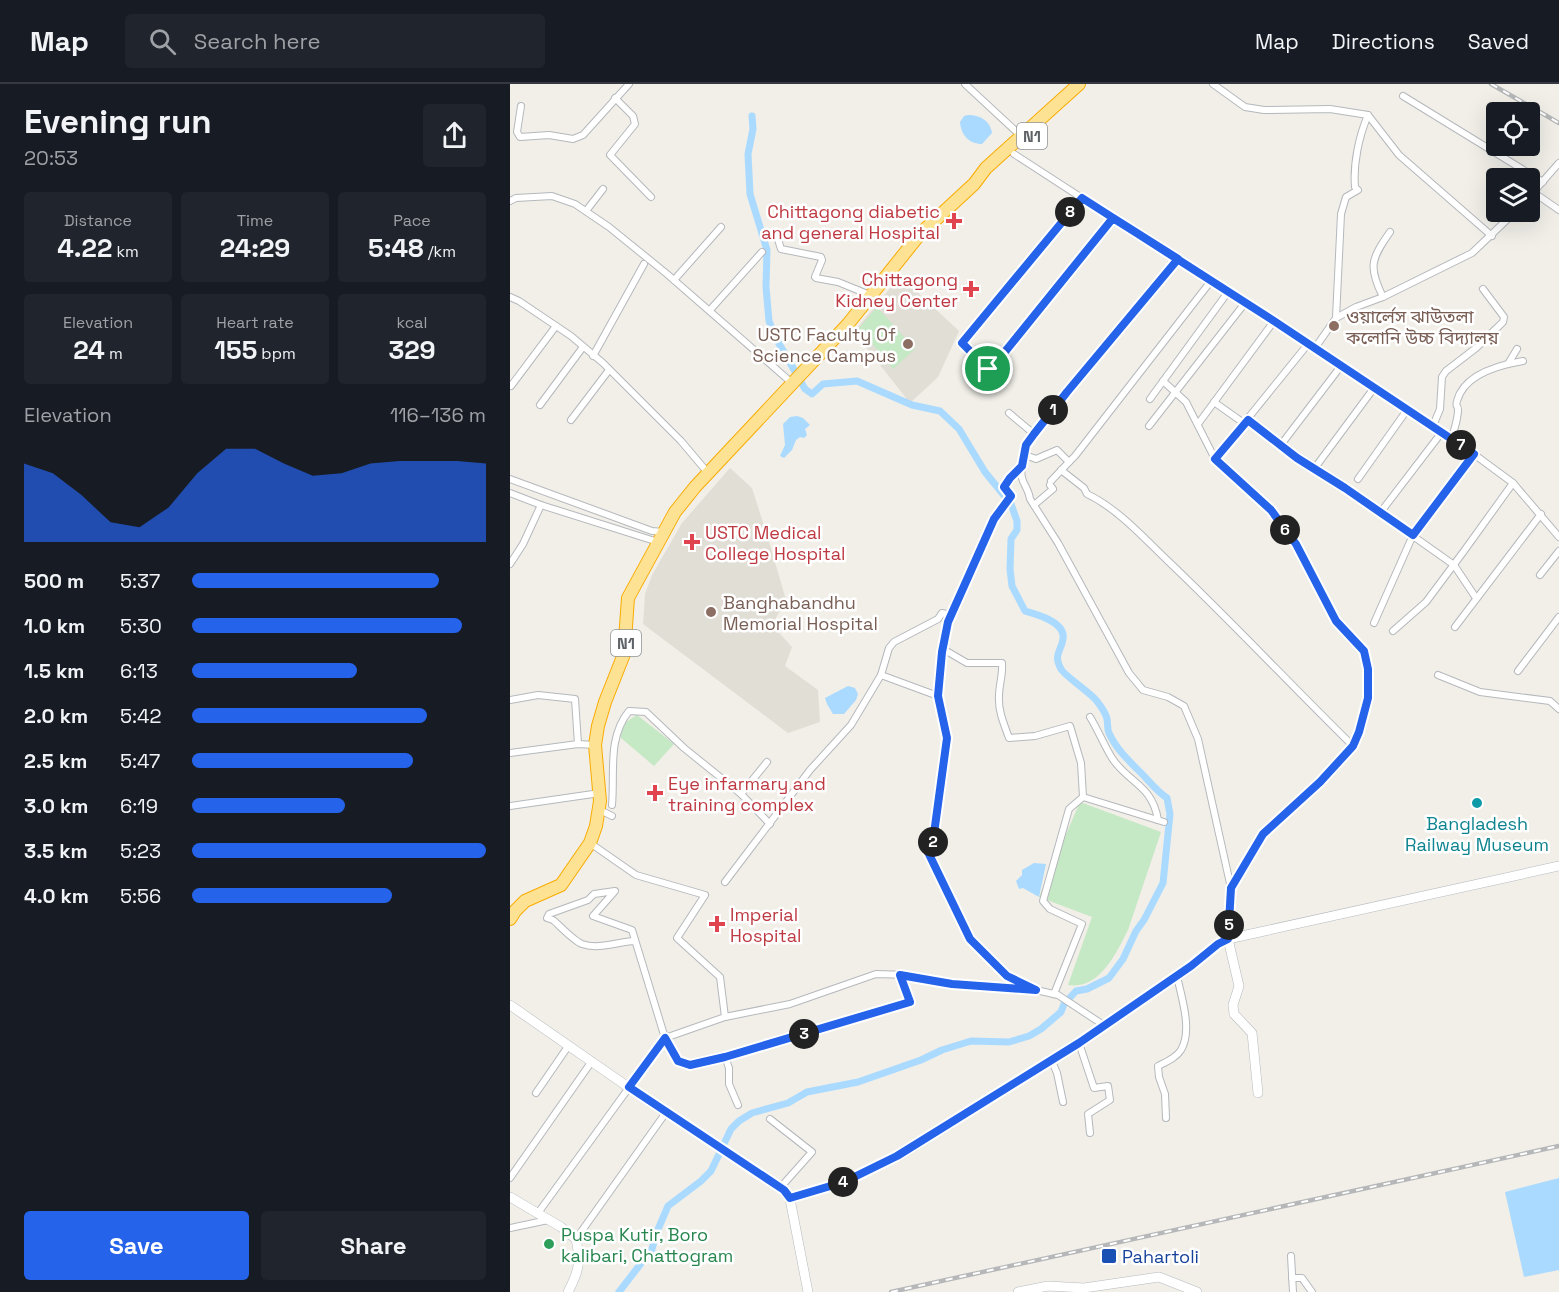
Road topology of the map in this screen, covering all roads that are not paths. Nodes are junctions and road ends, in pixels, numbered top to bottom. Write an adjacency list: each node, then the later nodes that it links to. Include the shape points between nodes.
1 (629, 84): 7 (street)
2 (965, 84): 10 (street)
3 (1079, 84): 10 (highway, N1)
4 (1088, 84): 11 (highway, N1)
5 (1213, 84): 9 (street, via 1245,107 1330,109)
6 (1403, 96): 13 (street)
7 (615, 98): 8 (street, via 583,135 573,139 549,135 520,137 517,132); 17 (street, via 633,116 635,124 610,155)
8 (521, 106)
9 (1368, 115): 28 (street, via 1399,155); 41 (street, via 1355,172 1358,190 1346,197 1341,214)
10 (1022, 136): 14 (highway, N1)
11 (1014, 154): 14 (highway, N1); 18 (street)
12 (1559, 164): 13 (street)
13 (1543, 182): 15 (street)
14 (974, 184): 36 (highway, N1, via 920,234)
15 (1540, 185)
16 (603, 189): 22 (street)
17 (651, 197)
18 (1082, 198): 23 (street); 23 (street, via 962,343 984,367 991,369)
19 (1540, 199): 21 (street)
20 (510, 201): 22 (street, via 552,196)
21 (1559, 210)
22 (586, 211): 32 (street)
23 (1113, 218): 30 (street)
24 (1505, 222): 28 (street)
25 (721, 227): 32 (street)
26 (1390, 232): 38 (street, via 1374,260 1373,277)
27 (776, 233): 36 (street, via 781,249 820,257 816,278 838,282)
28 (1492, 236): 38 (street, via 1472,253)
29 (762, 252): 40 (street)
30 (1178, 259): 33 (street); 69 (street)
31 (644, 264): 48 (street)
32 (674, 280): 40 (street)
33 (1211, 281): 35 (street); 75 (street)
34 (1483, 289): 67 (street, via 1504,317 1503,322 1442,377 1440,409)
35 (1228, 292): 39 (street); 54 (street)
36 (870, 296): 53 (highway, N1)
37 (510, 297): 43 (street)
38 (1383, 297): 41 (street)
39 (1245, 303): 42 (street); 57 (street)
40 (710, 310): 53 (street)
41 (1336, 318): 46 (street)
42 (1274, 321): 44 (street); 59 (street)
43 (556, 326): 45 (street); 55 (street)
44 (1308, 344): 46 (street); 64 (street)
45 (583, 347): 48 (street); 60 (street)
46 (1316, 348): 51 (street)
47 (1517, 350): 50 (street)
48 (593, 356): 52 (street)
49 (1523, 361): 50 (street)
50 (1508, 364): 70 (street, via 1474,378 1465,387 1457,402)
51 (1341, 366): 56 (street); 71 (street)
52 (609, 370): 63 (street); 79 (street)
53 (796, 380): 79 (highway, N1)
54 (1163, 381): 57 (street); 58 (street)
55 (511, 386)
56 (1374, 388): 61 (street); 77 (street)
57 (1176, 391): 65 (street); 66 (street)
58 (1149, 399)
59 (1214, 402): 64 (street); 65 (street)
60 (540, 405)
61 (1407, 410): 67 (street); 81 (street)
62 (1009, 413): 69 (street)
63 (571, 420)
64 (1246, 422): 71 (street); 74 (street)
65 (1198, 424): 74 (street)
66 (1149, 426)
67 (1433, 426): 68 (street)
68 (1442, 432): 70 (street); 86 (street)
69 (1034, 434): 73 (street, via 1026,445)
70 (1452, 438): 72 (street)
71 (1280, 446): 77 (street)
72 (1474, 454): 82 (street); 88 (street)
73 (1025, 455): 75 (street, via 1036,459 1057,450); 76 (street)
74 (1215, 459): 111 (street, via 1271,510 1296,544 1336,621 1364,651 1368,698)
75 (1069, 462): 78 (street)
76 (1022, 466): 85 (street, via 1020,476); 96 (street, via 1004,487 1011,496 994,519)
77 (1314, 469): 86 (street)
78 (1061, 470): 85 (street, via 1050,483 1053,489); 111 (street, via 1119,516 1223,612)
79 (708, 473): 89 (highway, N1, via 680,506)
80 (510, 479): 89 (street)
81 (1358, 479)
82 (1513, 483): 87 (street); 93 (street)
83 (510, 494): 84 (street)
84 (541, 505): 89 (street); 92 (street)
85 (1034, 505): 124 (street, via 1129,673 1143,690 1184,706 1198,739)
86 (1380, 513): 88 (street)
87 (1541, 514): 90 (street); 95 (street)
88 (1413, 535): 93 (street); 98 (street)
89 (661, 537): 110 (highway, N1, via 628,598 624,654 601,714)
90 (1559, 537)
91 (1559, 551): 94 (street)
92 (510, 564)
93 (1454, 565): 95 (street); 100 (street, via 1426,602)
94 (1540, 575)
95 (1476, 598): 99 (street)
96 (950, 615): 101 (street); 103 (street, via 942,613 938,619 894,642)
97 (1559, 617): 102 (street)
98 (1374, 623)
99 (1455, 627)
100 (1393, 631)
101 (943, 649): 105 (street); 116 (street, via 967,663 1002,663 999,708 1009,738 1035,736 1070,726 1081,763)
102 (1518, 671)
103 (881, 675): 105 (street); 120 (street, via 851,725 810,770)
104 (1438, 675): 107 (street, via 1480,692 1551,701)
105 (938, 696): 130 (street, via 947,738 933,841 927,850 970,939 1007,976)
106 (510, 700): 109 (street, via 538,695 574,699)
107 (1559, 709)
108 (1090, 717): 116 (street, via 1113,760 1155,804 1161,821)
109 (578, 744): 110 (street); 112 (street)
110 (595, 745): 114 (highway, N1)
111 (1353, 746): 124 (street, via 1263,834)
112 (510, 753)
113 (767, 762): 115 (street)
114 (600, 793): 117 (street); 118 (highway, N1)
115 (741, 794): 118 (street, via 646,712 629,711 616,734); 120 (street)
116 (1083, 797): 131 (street, via 1069,809 1042,901 1082,924)
117 (510, 806)
118 (606, 807): 119 (street); 121 (highway, N1)
119 (612, 816)
120 (770, 824): 123 (street)
121 (590, 843): 125 (highway, N1, via 561,885 525,901); 133 (street, via 636,875 705,895 677,938 720,977)
122 (1559, 866): 126 (main road)
123 (725, 882)
124 (1231, 888): 126 (street)
125 (510, 919)
126 (1228, 939): 129 (main road); 142 (main road, via 1239,986 1234,1014 1252,1033)
127 (634, 941): 127 (street, via 632,930 593,916 615,891 594,894 547,918 581,944 604,946); 135 (street)
128 (900, 975): 130 (street, via 952,984); 133 (street, via 876,974 790,1004); 138 (street, via 910,1002)
129 (1177, 976): 134 (main road); 147 (street, via 1185,1032 1182,1050 1158,1066)
130 (1036, 990): 131 (street)
131 (1056, 994): 134 (street)
132 (510, 1005): 137 (main road)
133 (725, 1017): 135 (street)
134 (1105, 1026): 136 (main road)
135 (665, 1038): 138 (street, via 678,1061 690,1065); 141 (street)
136 (1079, 1043): 139 (main road); 149 (street, via 1094,1089 1108,1086 1110,1100 1088,1114)
137 (569, 1046): 140 (main road); 143 (street)
138 (725, 1057): 145 (street, via 729,1084)
139 (1051, 1059): 144 (street); 153 (main road, via 897,1156 844,1182)
140 (592, 1061): 141 (main road); 150 (street)
141 (629, 1087): 146 (main road); 154 (street)
142 (1258, 1093)
143 (536, 1094)
144 (1063, 1102)
145 (738, 1105)
146 (667, 1111): 151 (main road); 157 (street)
147 (1166, 1118)
148 (770, 1119): 151 (street, via 812,1152)
149 (1090, 1133)
150 (510, 1178)
151 (780, 1188): 153 (main road)
152 (510, 1197): 154 (main road)
153 (790, 1198): 161 (main road)
154 (538, 1213): 155 (main road)
155 (549, 1220): 156 (street); 157 (main road)
156 (510, 1228)
157 (576, 1239): 160 (main road, via 580,1259)
158 (1291, 1256): 159 (street)
159 (1292, 1278): 164 (street); 165 (street, via 1302,1278)
160 (568, 1292)
161 (808, 1292)
162 (1018, 1292): 163 (main road, via 1048,1286 1084,1288 1159,1277)
163 (1197, 1292)
164 (1293, 1292)
165 (1312, 1292)

